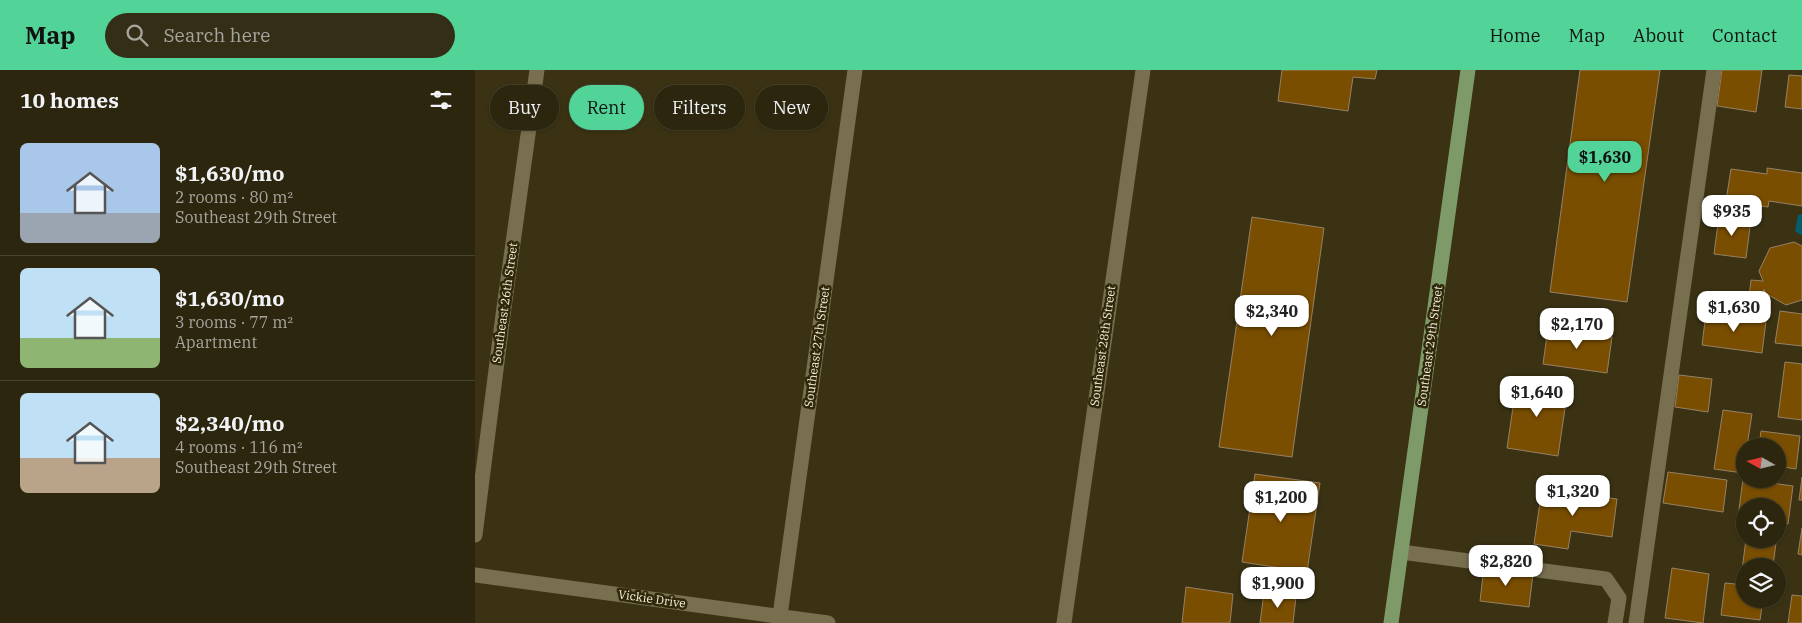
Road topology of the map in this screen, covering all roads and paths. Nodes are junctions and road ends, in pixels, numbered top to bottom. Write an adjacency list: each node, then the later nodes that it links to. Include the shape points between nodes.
1 (537, 70): 6 (street, Southeast 26th Street)
2 (855, 70): 9 (street, Southeast 27th Street)
3 (1143, 70): 11 (street, Southeast 28th Street)
4 (1468, 70): 7 (main road, Southeast 29th Street)
5 (1714, 70): 14 (street)
6 (475, 535)
7 (1401, 552): 12 (main road, Southeast 29th Street); 13 (street, via 1606,578 1619,598)
8 (475, 575): 9 (street, Vickie Drive)
9 (779, 620): 10 (street, Vickie Drive)
10 (828, 623)
11 (1064, 623)
12 (1391, 623)
13 (1615, 623)
14 (1636, 623)

